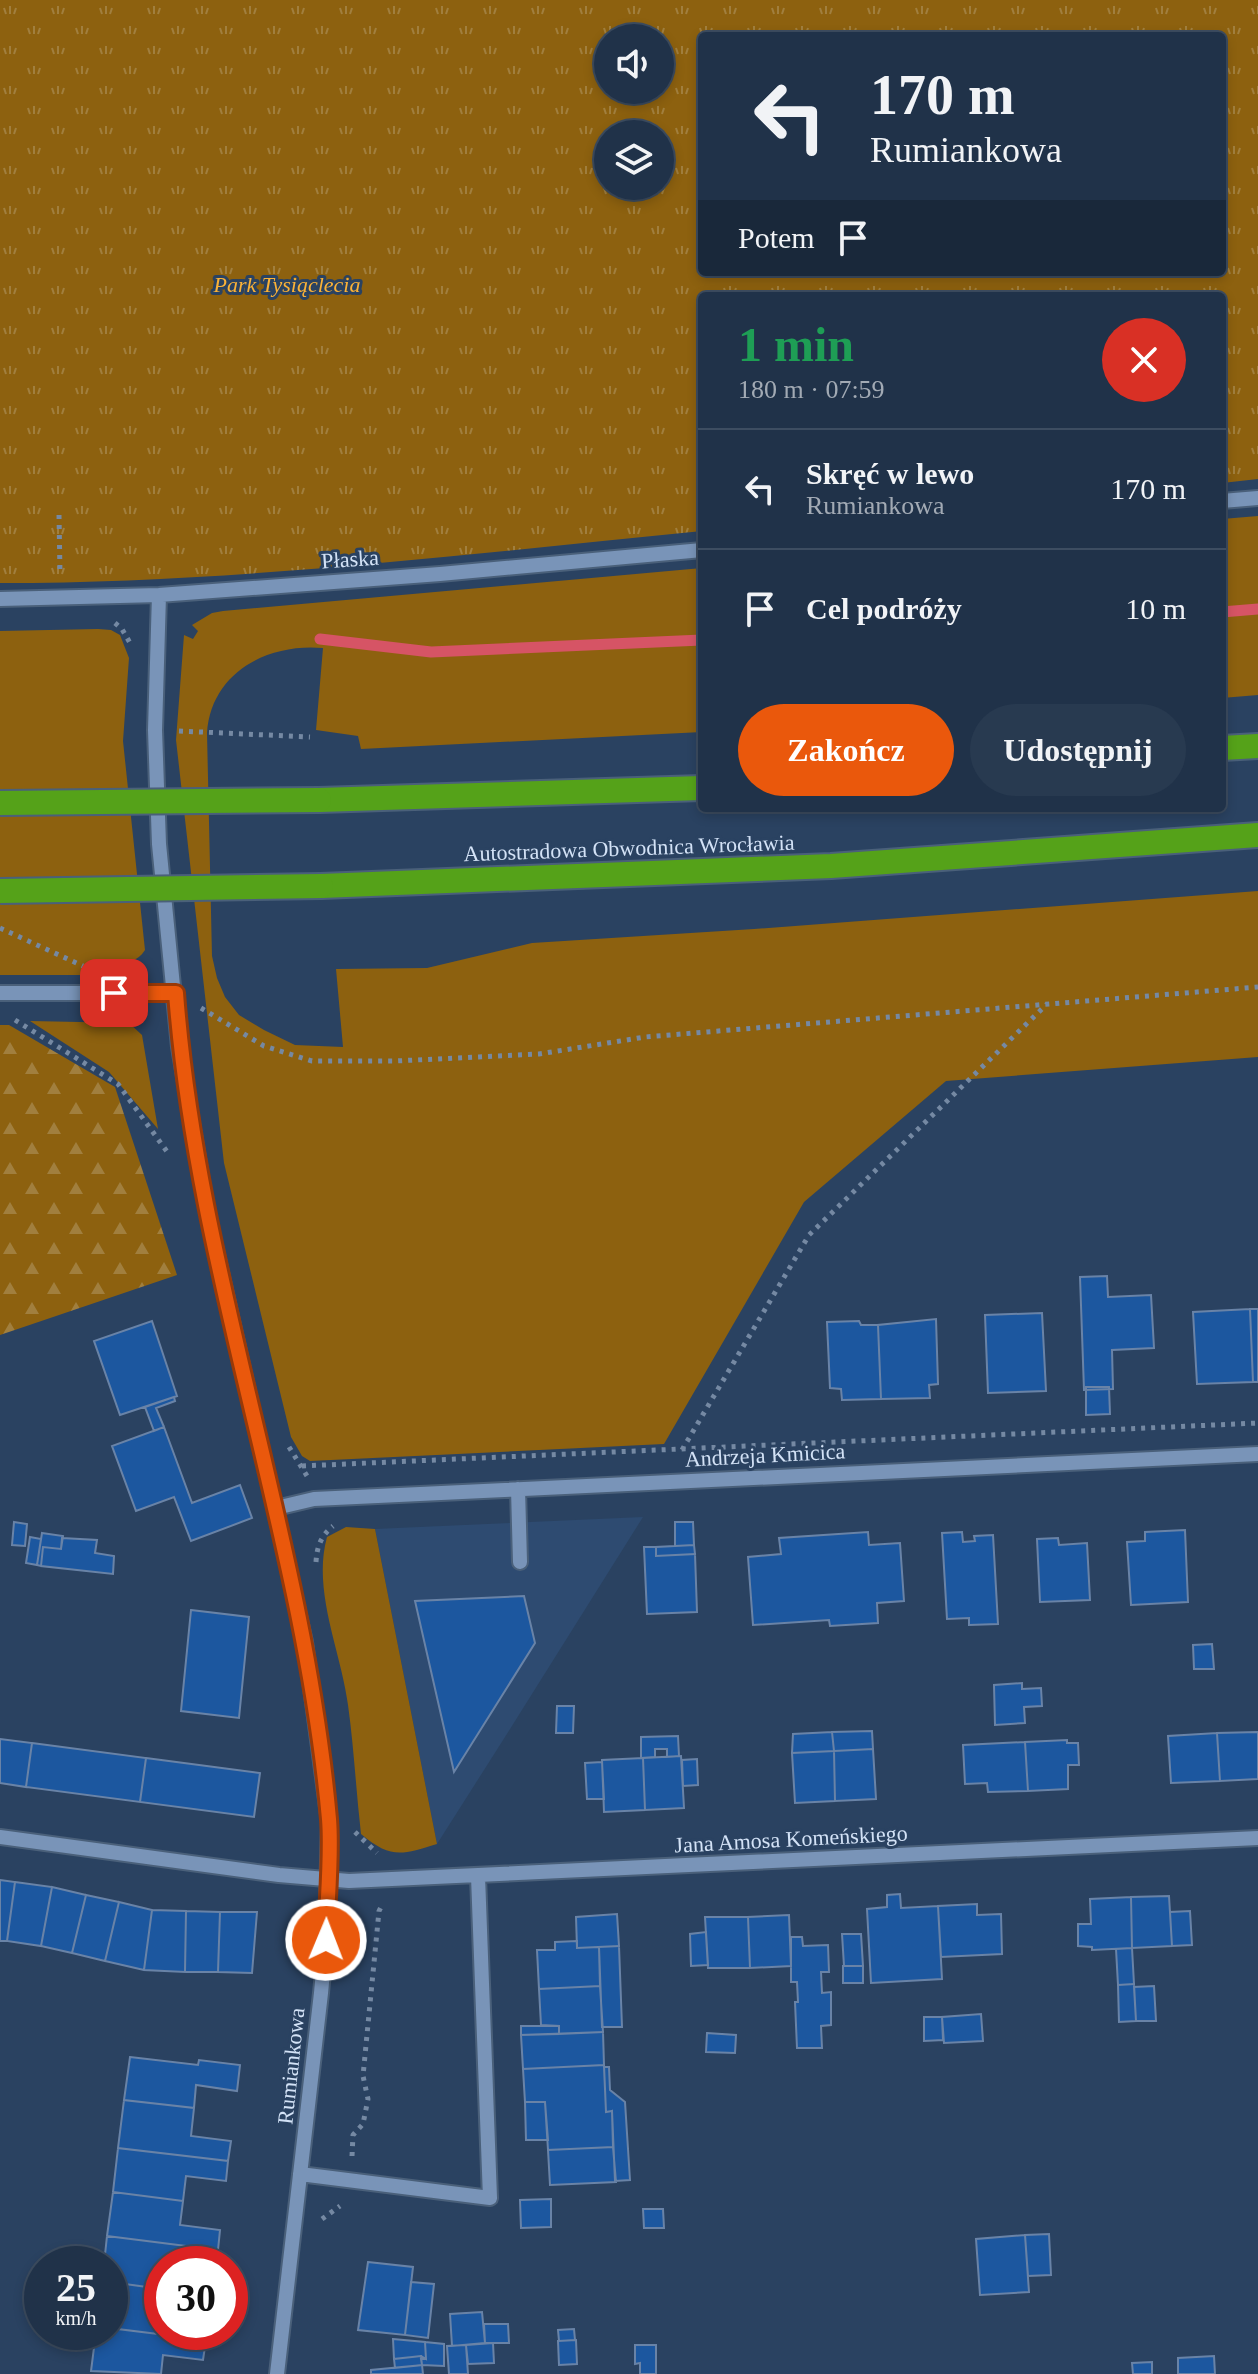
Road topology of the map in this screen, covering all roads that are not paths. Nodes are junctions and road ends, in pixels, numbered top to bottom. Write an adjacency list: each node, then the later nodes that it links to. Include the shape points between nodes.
1 (1258, 498): 2 (street)
2 (1226, 501)
3 (698, 550): 4 (street, Płaska)
4 (159, 595): 5 (street, Płaska); 13 (street, Rumiankowa, via 159,844)
5 (0, 599)
6 (1258, 746): 7 (highway)
7 (1226, 748)
8 (698, 788): 9 (highway, bridge)
9 (0, 803)
10 (1258, 835): 11 (highway, Autostradowa Obwodnica Wrocławia, bridge, via 831,866 321,886)
11 (0, 891)
12 (0, 993): 13 (street)
13 (176, 993): 16 (street, Rumiankowa, via 179,1047 200,1177)
14 (1258, 1454): 15 (street, Andrzeja Kmicica)
15 (518, 1489): 16 (street, Andrzeja Kmicica, via 314,1499); 17 (street)
16 (276, 1508): 21 (street, Rumiankowa, via 320,1744 329,1822)
17 (520, 1562)
18 (0, 1837): 21 (street, Jana Amosa Komeńskiego)
19 (1258, 1838): 20 (street, Jana Amosa Komeńskiego)
20 (478, 1876): 21 (street, Jana Amosa Komeńskiego); 22 (street, via 490,2198)
21 (327, 1881): 22 (street, Rumiankowa, via 326,1940)
22 (300, 2174): 23 (street, Rumiankowa)
23 (277, 2374)

